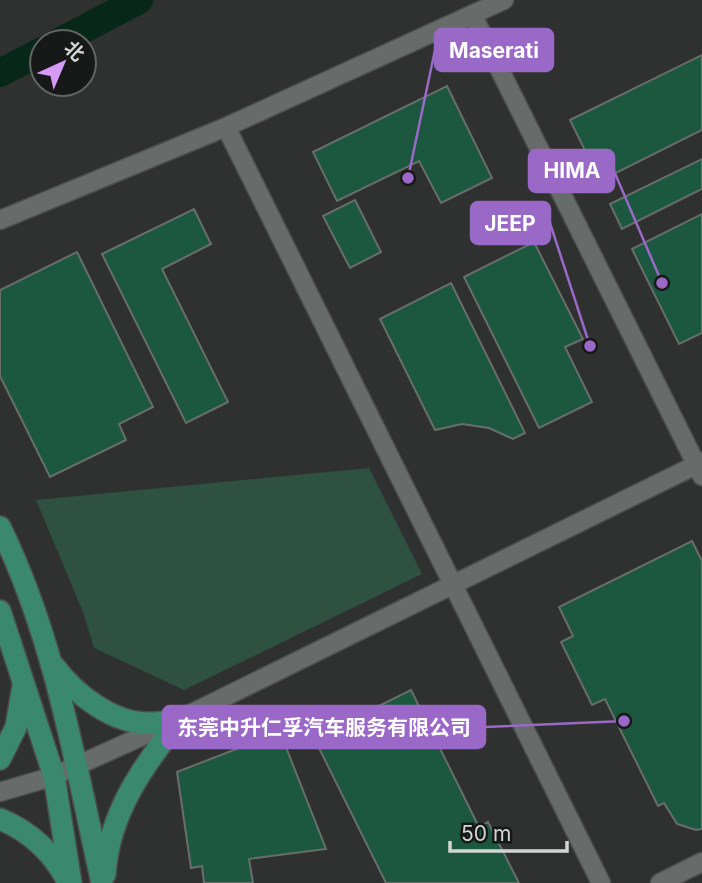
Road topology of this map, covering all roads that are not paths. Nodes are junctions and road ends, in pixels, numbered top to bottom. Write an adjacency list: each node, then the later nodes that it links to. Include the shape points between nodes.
1 (504, 0): 2 (street)
2 (473, 16): 3 (street); 5 (street)
3 (226, 127): 4 (street); 7 (street)
4 (0, 220)
5 (700, 468): 7 (street)
6 (0, 527): 9 (main road, via 35,608)
7 (453, 585): 11 (street); 20 (street)
8 (0, 611): 10 (main road)
9 (53, 665): 11 (main road, via 88,700 117,716 150,723); 13 (main road)
10 (24, 680): 12 (main road, via 16,727); 14 (main road)
11 (180, 719): 13 (street); 19 (main road, via 141,770 121,807)
12 (0, 759)
13 (76, 766): 14 (street); 19 (main road)
14 (54, 776): 15 (street); 18 (main road)
15 (0, 792)
16 (0, 819): 18 (main road, via 35,840)
17 (702, 862): 21 (street)
18 (70, 883)
19 (103, 883)
20 (601, 883)
21 (660, 883)

